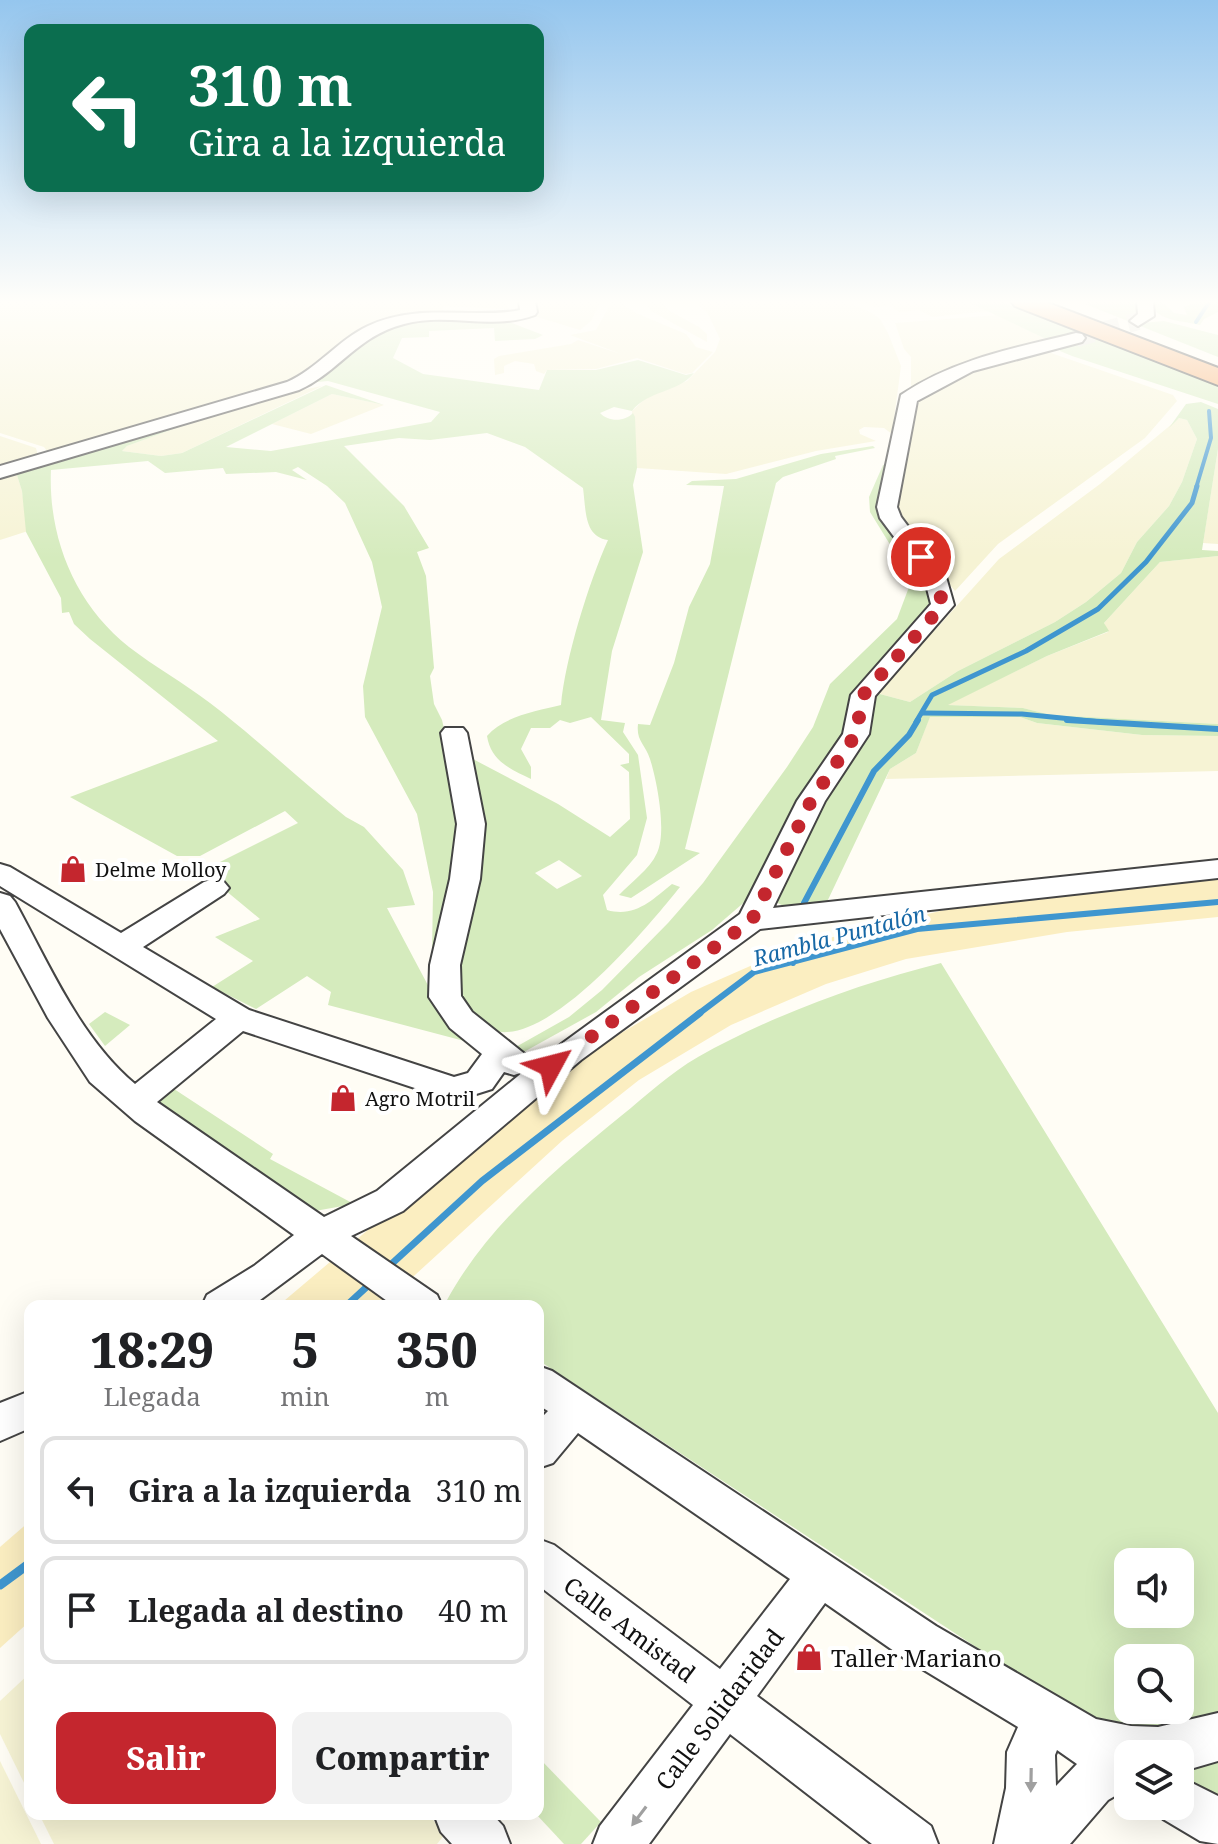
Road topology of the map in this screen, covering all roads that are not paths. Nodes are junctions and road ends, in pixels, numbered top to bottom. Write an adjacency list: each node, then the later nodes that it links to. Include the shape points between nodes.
1 (289, 387): 3 (street)
2 (924, 387): 9 (street, via 908,399 887,507 935,577 943,605 863,695 856,734 811,801)
3 (0, 472)
4 (454, 733): 12 (street, via 471,824 465,879 445,965 445,997 461,1020)
5 (1218, 869): 9 (street)
6 (0, 873): 10 (street)
7 (214, 888): 10 (street)
8 (0, 902): 14 (street, via 64,1018 102,1074)
9 (752, 920): 13 (street)
10 (121, 947): 11 (street)
11 (238, 1018): 12 (street, via 454,1089 480,1081); 14 (street)
12 (501, 1052): 13 (street)
13 (534, 1080): 15 (street, via 390,1201)
14 (135, 1102): 15 (street)
15 (326, 1240): 16 (street); 17 (street)
16 (231, 1300)
17 (415, 1300)
18 (544, 1387): 22 (street)
19 (24, 1411): 20 (street)
20 (0, 1423)
21 (544, 1564): 23 (street, Calle Amistad)
22 (820, 1574): 23 (street, Calle Solidaridad); 25 (street)
23 (725, 1701): 30 (street, Calle Solidaridad, one-way to 30); 31 (street, Calle Amistad)
24 (1218, 1737): 25 (street, via 1162,1753)
25 (1095, 1750): 32 (street, via 1091,1783 1045,1835); 32 (street, one-way to 32, via 1031,1752)
26 (1194, 1810): 28 (street)
27 (464, 1820): 29 (street)
28 (1218, 1823)
29 (485, 1844)
30 (618, 1844)
31 (913, 1844)
32 (1021, 1844)

